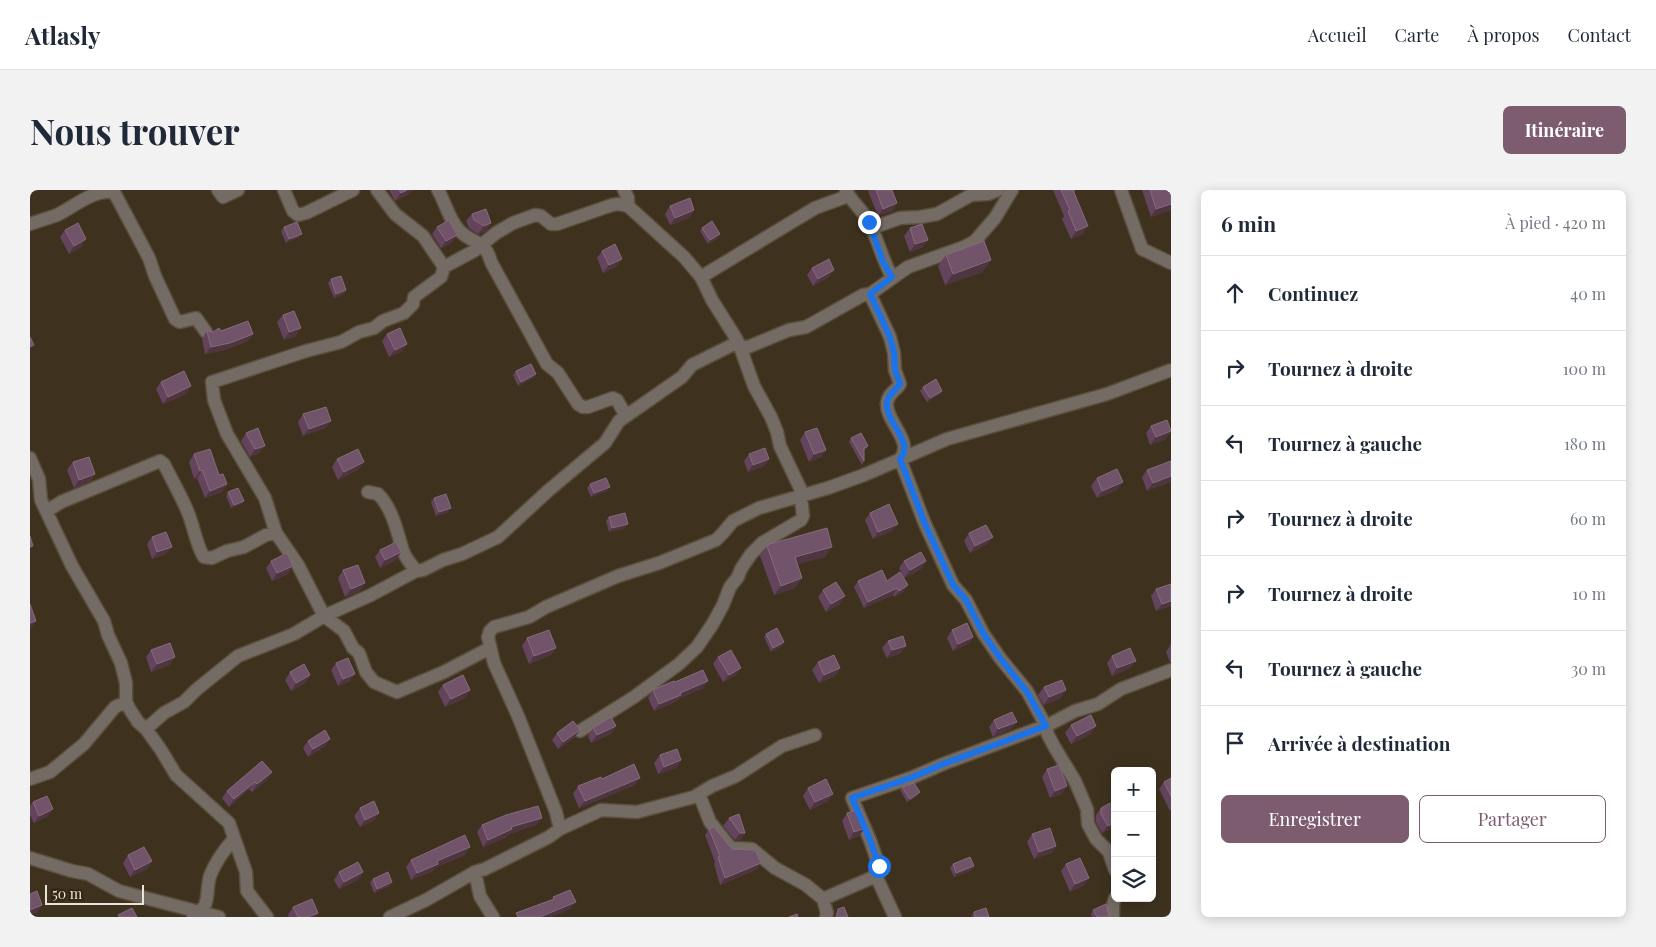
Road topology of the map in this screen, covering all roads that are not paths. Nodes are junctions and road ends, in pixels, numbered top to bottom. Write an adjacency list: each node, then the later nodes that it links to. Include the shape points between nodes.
1 (218, 190): 2 (street, via 224,197)
2 (238, 190)
3 (284, 190): 4 (street, via 298,215)
4 (353, 190)
5 (377, 190): 18 (street, via 394,214 423,236)
6 (624, 190): 13 (street)
7 (998, 190): 15 (street, via 971,195 937,214 900,218)
8 (1012, 190): 20 (street, via 996,218 975,241 908,267)
9 (1121, 190): 17 (street, via 1142,249)
10 (116, 191): 14 (street, via 89,194 58,214); 22 (street, via 175,319 180,322 196,318)
11 (442, 191): 16 (street, via 457,228)
12 (847, 193): 15 (street); 19 (street, via 815,208)
13 (628, 206): 16 (street, via 612,205 557,224 535,215 506,226); 19 (street)
14 (30, 224)
15 (872, 228): 20 (street, via 883,262)
16 (482, 245): 18 (street); 25 (street, via 535,345 578,404 585,407 613,398)
17 (1171, 263)
18 (444, 267): 31 (street, via 441,277 414,297 413,304 404,312 374,328 342,342 212,382 214,400 227,434 265,498)
19 (701, 277): 23 (street)
20 (892, 277): 21 (street)
21 (870, 294): 23 (street, via 806,327 789,330 748,347); 27 (street, via 890,337 900,384 889,396 887,406 904,446)
22 (206, 332)
23 (739, 344): 25 (street, via 692,365 682,377); 29 (street, via 754,386 771,417 783,454 800,488)
24 (1171, 370): 27 (street, via 1107,394 947,438)
25 (626, 416): 32 (street, via 605,443 498,537)
26 (30, 458): 30 (street)
27 (900, 459): 29 (street); 37 (street, via 953,585 966,600 1000,658 1027,692)
28 (368, 492): 32 (street, via 378,494 385,503 403,550)
29 (800, 497): 34 (street, via 746,513 733,521 716,540 618,576 529,617 494,627 488,638); 39 (street, via 802,518 762,543 751,554 730,587 724,606 712,626 691,653 634,697)
30 (47, 511): 31 (street, via 61,502 160,461 187,509 204,558 212,558); 36 (street, via 72,566 104,621 121,663)
31 (276, 533): 33 (street, via 298,565)
32 (416, 571): 33 (street)
33 (324, 616): 34 (street, via 344,631 371,679 394,692 444,672); 38 (street, via 294,634 238,656)
34 (490, 648): 43 (street)
35 (1171, 670): 37 (street, via 1122,689 1098,704 1075,711)
36 (126, 702): 38 (street); 41 (street, via 115,707 84,744 50,772)
37 (1046, 726): 46 (street, via 1079,788 1087,808 1088,824); 48 (street, via 852,798 879,866)
38 (146, 729): 44 (street, via 176,775 229,823)
39 (580, 731)
40 (814, 735): 42 (street, via 782,746 736,776)
41 (30, 780)
42 (699, 794): 43 (street, via 637,812 601,810); 49 (street, via 710,822 729,846 752,849)
43 (560, 828): 47 (street, via 549,838)
44 (234, 840): 51 (street, via 211,874 206,902); 53 (street, via 246,872 247,890)
45 (30, 858): 51 (street, via 88,874 126,893)
46 (1111, 858)
47 (475, 872): 54 (street); 55 (street, via 480,896)
48 (876, 876): 49 (street); 57 (street)
49 (823, 899): 56 (street)
50 (1114, 902): 58 (street)
51 (195, 915): 52 (street)
52 (219, 917)
53 (268, 917)
54 (390, 917)
55 (493, 917)
56 (826, 917)
57 (895, 917)
58 (1113, 917)

